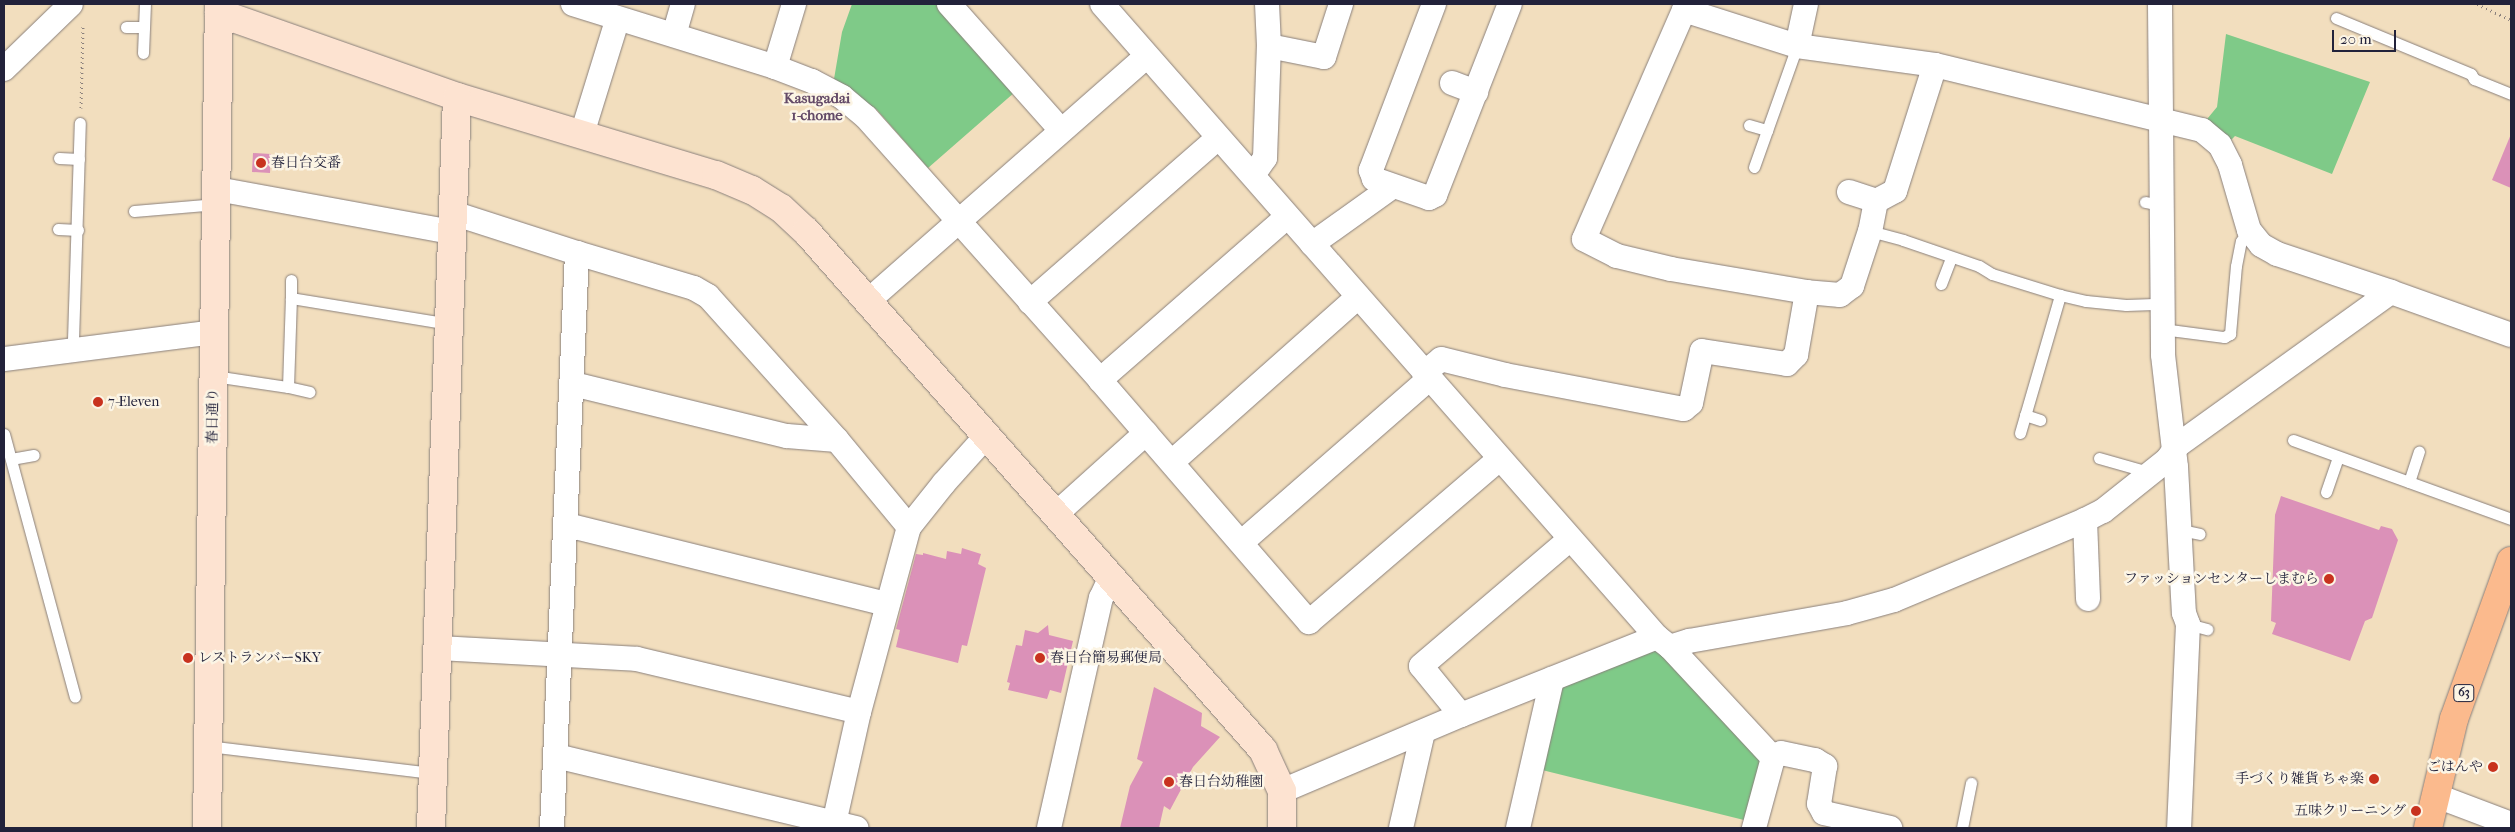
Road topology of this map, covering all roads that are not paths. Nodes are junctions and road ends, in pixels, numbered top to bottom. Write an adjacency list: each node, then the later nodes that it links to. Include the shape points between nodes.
1 (145, 4): 19 (lane)
2 (573, 4): 16 (street)
3 (684, 4): 20 (street)
4 (794, 4): 26 (street)
5 (949, 4): 35 (street)
6 (1102, 4): 24 (street)
7 (1266, 4): 21 (street)
8 (1341, 4): 21 (street, via 1324,57)
9 (1434, 4): 43 (street, via 1371,170 1374,180)
10 (1510, 4): 29 (street)
11 (1806, 4): 22 (street)
12 (2160, 4): 32 (street)
13 (1677, 7): 22 (street); 60 (street, via 1576,239 1617,256 1672,262)
14 (219, 8): 31 (street); 45 (street, 春日通り)
15 (77, 9): 27 (street)
16 (618, 18): 20 (street); 37 (street)
17 (2336, 18): 30 (lane)
18 (126, 27): 19 (lane)
19 (144, 27): 23 (lane)
20 (674, 35): 26 (street)
21 (1269, 46): 42 (street, via 1265,158)
22 (1797, 46): 25 (street); 36 (lane)
23 (144, 53)
24 (1147, 56): 35 (street); 38 (street)
25 (1935, 65): 32 (street); 46 (street, via 1895,191)
26 (775, 67): 49 (street, via 842,97 866,117)
27 (4, 69)
28 (1452, 83): 29 (street)
29 (1476, 92): 43 (street, via 1435,195 1429,198)
30 (2511, 94)
31 (457, 97): 37 (street); 50 (street)
32 (2161, 118): 53 (street, via 2202,130 2220,145 2230,165); 67 (street, via 2153,203)
33 (80, 124): 40 (lane)
34 (1749, 125): 36 (lane)
35 (1061, 130): 49 (street)
36 (1767, 130): 41 (lane)
37 (582, 134): 65 (street, via 716,175 752,190 781,208 806,231)
38 (1218, 138): 42 (street); 66 (street)
39 (59, 158): 40 (lane)
40 (79, 159): 52 (lane)
41 (1754, 168)
42 (1252, 175): 48 (street)
43 (1392, 187): 55 (street)
44 (1849, 192): 46 (street)
45 (217, 197): 47 (lane); 50 (street); 70 (street, 春日通り)
46 (1876, 201): 54 (street)
47 (134, 211)
48 (1288, 216): 55 (street); 76 (street)
49 (959, 221): 65 (street); 66 (street)
50 (453, 222): 56 (street); 68 (street)
51 (58, 229): 52 (lane)
52 (78, 230): 72 (lane)
53 (2249, 230): 61 (street, via 2261,245 2277,254); 69 (lane, via 2241,241 2236,266 2230,334 2224,337)
54 (1870, 231): 57 (lane); 60 (street, via 1852,286 1840,295)
55 (1312, 244): 63 (street)
56 (577, 253): 77 (street); 86 (street, via 694,288 708,296)
57 (1951, 258): 59 (lane); 62 (lane)
58 (291, 280): 64 (lane)
59 (1941, 284)
60 (1807, 292): 75 (street, via 1796,355 1786,364 1702,351 1690,404 1684,409 1616,391 1505,375 1441,359)
61 (2391, 292): 71 (street); 88 (street)
62 (2060, 295): 67 (lane, via 2126,305); 80 (lane)
63 (1358, 297): 75 (street); 95 (street)
64 (291, 298): 68 (lane); 78 (lane)
65 (868, 301): 85 (street)
66 (1030, 302): 76 (street)
67 (2162, 304): 69 (street)
68 (449, 324): 111 (street)
69 (2162, 329): 88 (street)
70 (215, 332): 72 (street); 74 (street, 春日通り)
71 (2511, 334)
72 (75, 352): 73 (street)
73 (4, 359)
74 (214, 376): 78 (lane); 118 (street, 春日通り)
75 (1426, 376): 94 (street); 105 (street)
76 (1100, 380): 82 (street)
77 (573, 384): 86 (street, via 787,436); 102 (street)
78 (288, 387): 79 (lane)
79 (309, 392)
80 (2025, 415): 81 (lane); 83 (lane)
81 (2040, 420)
82 (1146, 433): 95 (street); 99 (street)
83 (2020, 433)
84 (4, 434): 93 (lane)
85 (987, 435): 99 (street); 103 (street)
86 (837, 440): 103 (street)
87 (2293, 440): 91 (lane)
88 (2173, 452): 96 (street); 137 (street, via 2190,532 2184,613 2197,626)
89 (2419, 452): 97 (lane)
90 (34, 455): 93 (lane)
91 (2338, 456): 97 (lane); 98 (lane)
92 (2100, 458): 96 (lane, via 2140,470)
93 (12, 459): 114 (lane)
94 (1499, 459): 104 (street); 105 (street, via 1310,622)
95 (1172, 462): 105 (street)
96 (2146, 476): 101 (street, via 2103,511)
97 (2409, 482): 100 (lane)
98 (2326, 492)
99 (1056, 514): 107 (street)
100 (2511, 519)
101 (2085, 520): 108 (street); 110 (street, via 1894,600 1847,613 1689,641)
102 (567, 525): 109 (street); 112 (street)
103 (909, 527): 109 (street)
104 (1570, 539): 110 (street); 116 (street, via 1422,666)
105 (1242, 542)
106 (2511, 561): 124 (main road, 63, via 2454,719)
107 (1111, 577): 123 (street, via 1263,750); 130 (street, via 1101,598)
108 (2088, 599)
109 (887, 604): 115 (street)
110 (1664, 642): 113 (street); 120 (street)
111 (437, 648): 112 (street); 121 (street)
112 (560, 654): 115 (street, via 637,659); 119 (street)
113 (1552, 679): 116 (street); 133 (street)
114 (75, 696)
115 (860, 712): 127 (street)
116 (1462, 714): 117 (street)
117 (1423, 732): 123 (street); 132 (street)
118 (208, 746): 121 (lane); 126 (street, 春日通り)
119 (556, 756): 127 (street); 129 (street)
120 (1773, 758): 134 (street); 135 (street, via 1781,753 1815,760 1825,766 1820,804 1824,814)
121 (432, 773): 128 (street)
122 (1971, 783): 136 (lane)
123 (1282, 791): 131 (street)
124 (2437, 796): 125 (street); 138 (main road, 63)
125 (2511, 824)
126 (204, 825)
127 (841, 826)
128 (431, 828)
129 (552, 828)
130 (1049, 828)
131 (1282, 828)
132 (1402, 828)
133 (1518, 828)
134 (1754, 828)
135 (1890, 828)
136 (1962, 828)
137 (2179, 828)
138 (2428, 828)

